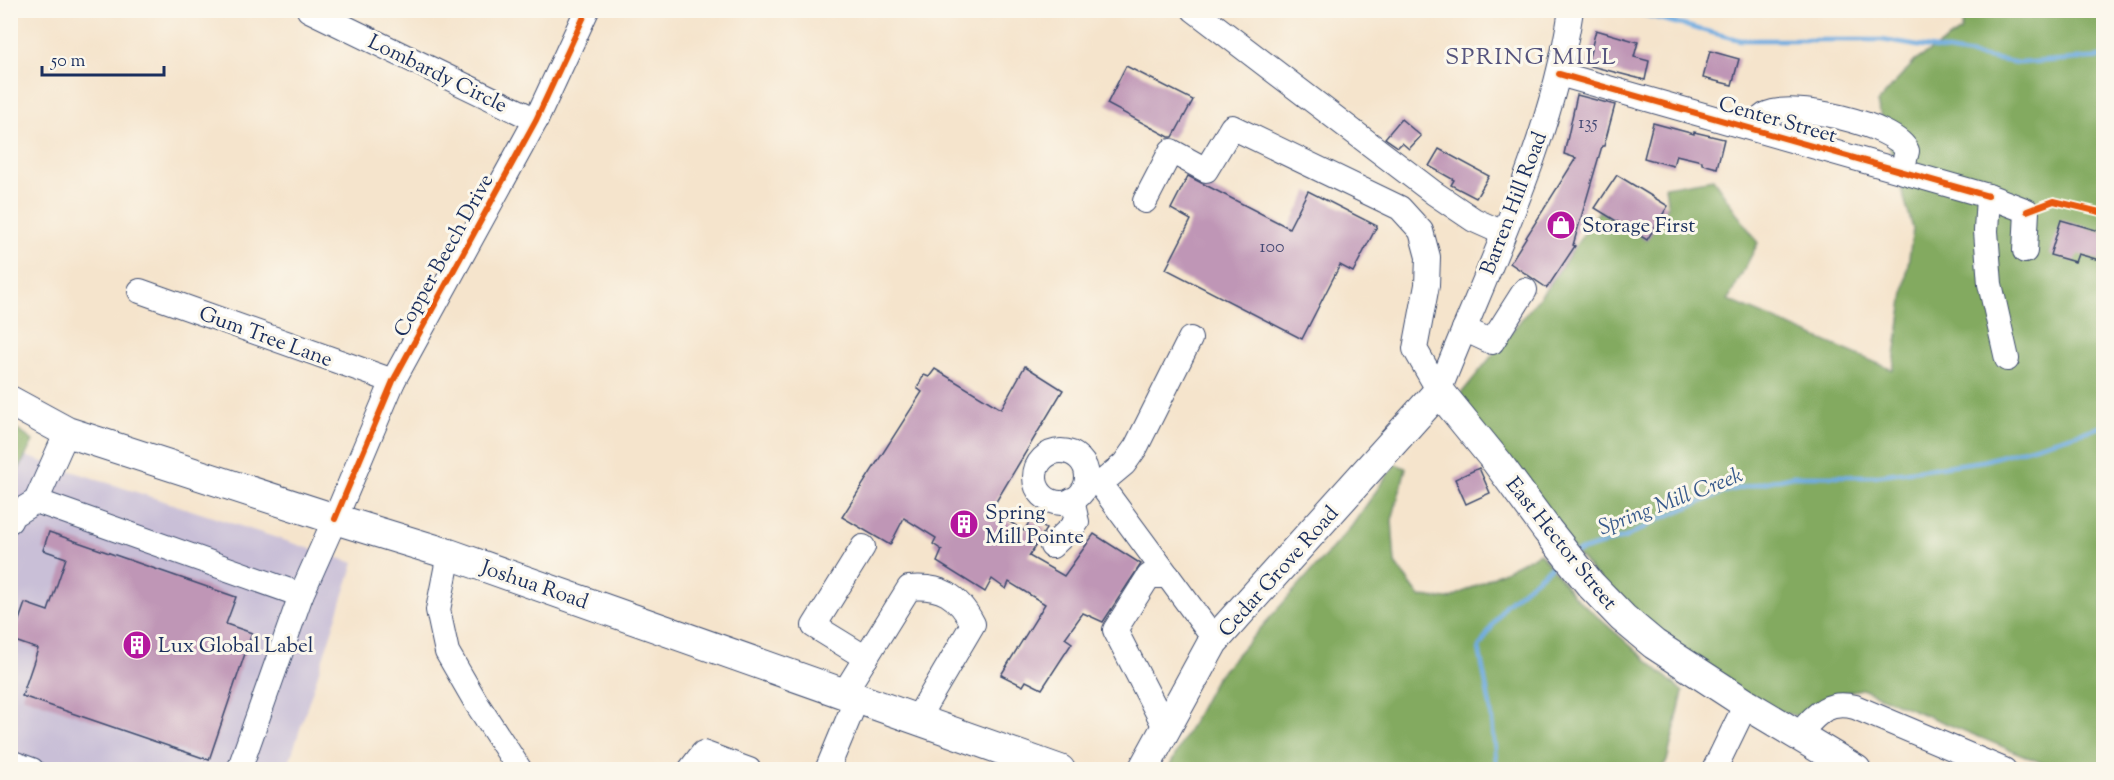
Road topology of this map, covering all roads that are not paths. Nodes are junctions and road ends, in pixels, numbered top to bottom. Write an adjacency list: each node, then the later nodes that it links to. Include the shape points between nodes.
1 (309, 10): 6 (street, Lombardy Circle)
2 (587, 10): 6 (street, Copper Beech Drive)
3 (1194, 10): 11 (street, via 1434,193 1474,220)
4 (1570, 14): 5 (street, Barren Hill Road)
5 (1559, 74): 7 (street, Center Street); 11 (street, Barren Hill Road, via 1533,163)
6 (536, 120): 18 (street, Copper Beech Drive)
7 (1755, 129): 8 (street, Center Street); 8 (street, via 1763,116 1775,112 1850,119 1904,145 1907,151)
8 (1902, 171): 9 (street, Center Street)
9 (1988, 196): 12 (street, Center Street, via 2027,211); 17 (street, via 1990,284)
10 (1145, 201): 19 (street, via 1171,151 1206,170 1232,127 1400,208 1421,231 1428,257 1415,349)
11 (1503, 232): 15 (street, Barren Hill Road)
12 (2025, 251)
13 (1525, 290): 15 (street, via 1492,342)
14 (140, 291): 18 (street, Gum Tree Lane)
15 (1464, 329): 19 (street, Barren Hill Road)
16 (1190, 339): 22 (street, via 1136,447 1124,464)
17 (2007, 359)
18 (393, 381): 24 (street, Copper Beech Drive)
19 (1439, 391): 31 (main road, Cedar Grove Road); 34 (main road, East Hector Street, via 1590,584 1623,618 1654,644)
20 (10, 401): 21 (main road, Joshua Road)
21 (67, 432): 23 (street); 24 (main road, Joshua Road)
22 (1086, 489): 26 (street, via 1077,522); 29 (street)
23 (36, 501): 25 (street); 30 (street)
24 (335, 519): 28 (main road, Joshua Road); 30 (street, Copper Beech Drive)
25 (10, 520)
26 (1052, 546)
27 (863, 547): 32 (street, via 814,626)
28 (449, 554): 33 (main road, Joshua Road); 41 (street, via 438,610 447,652)
29 (1168, 576): 31 (street); 36 (street, via 1149,576 1115,630)
30 (301, 595): 40 (street, Copper Beech Drive)
31 (1215, 640): 36 (main road, Cedar Grove Road)
32 (866, 658): 33 (street); 35 (street, via 909,588 941,590 955,598 973,624)
33 (851, 696): 35 (main road, Joshua Road); 44 (street)
34 (1746, 704): 37 (main road, East Hector Street); 47 (street)
35 (917, 719): 45 (main road, Joshua Road)
36 (1166, 729): 46 (main road, Cedar Grove Road)
37 (1798, 735): 48 (main road, East Hector Street); 49 (street, via 1817,713 1827,707 1845,705)
38 (10, 762): 39 (street)
39 (32, 770)
40 (239, 770)
41 (520, 770)
42 (690, 770): 43 (street, via 703,753)
43 (749, 770)
44 (827, 770)
45 (1060, 770)
46 (1143, 770)
47 (1714, 770)
48 (1856, 770)
49 (2004, 770)

